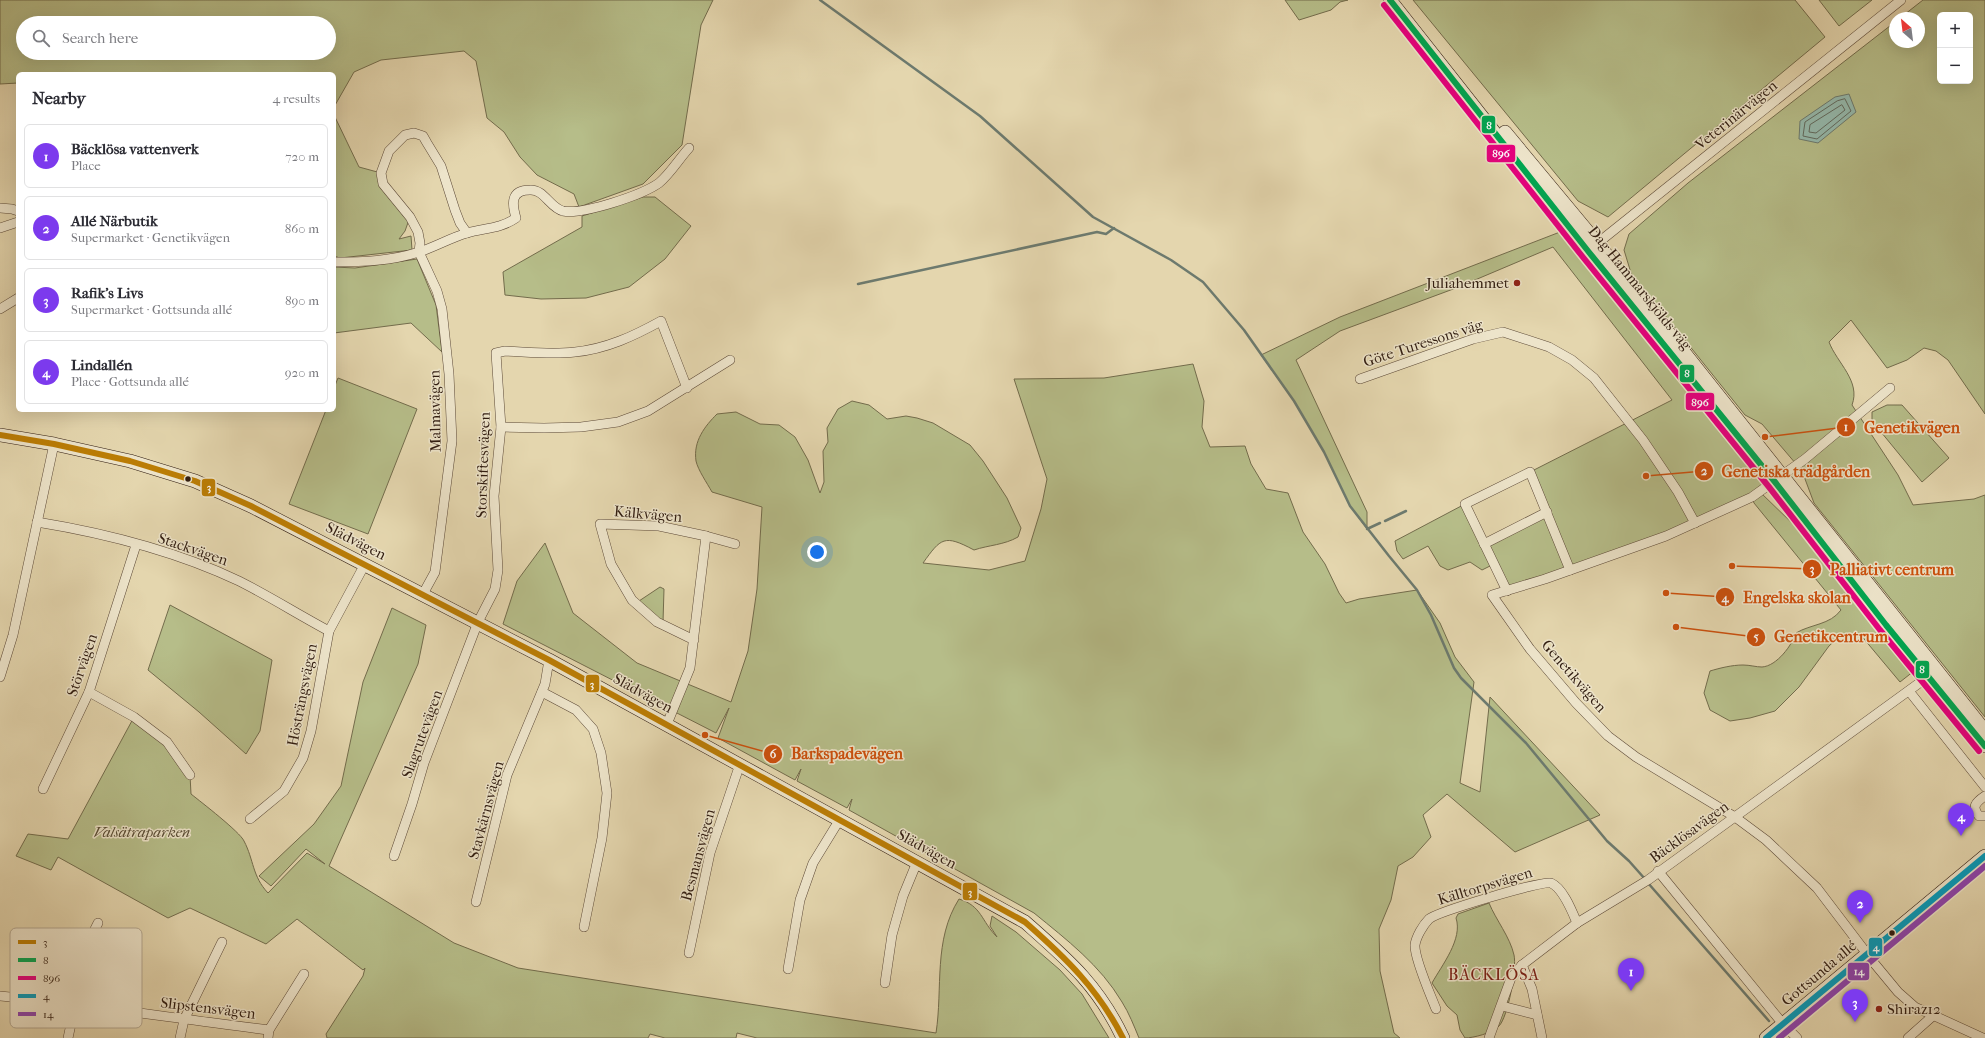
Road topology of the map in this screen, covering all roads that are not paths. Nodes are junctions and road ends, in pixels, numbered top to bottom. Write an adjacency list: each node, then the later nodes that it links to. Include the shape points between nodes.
1 (1390, 0): 9 (street, Dag Hammarskjölds väg, via 1449,75)
2 (1901, 0): 9 (street, Veterinärvägen)
3 (689, 148): 8 (street, via 660,182 646,191 578,211 562,211 540,193 531,189 522,191 514,197 512,204 516,218 494,228)
4 (0, 208): 5 (street)
5 (16, 210)
6 (16, 223): 7 (street)
7 (0, 228)
8 (467, 233): 10 (street); 10 (street, Malmavägen, via 460,223 441,166 423,136 414,133 405,135 389,151 381,173 383,184 401,204 418,232)
9 (1593, 247): 21 (street, Dag Hammarskjölds väg)
10 (419, 252): 11 (street, via 384,260); 32 (street, Malmavägen, via 437,291 442,309 449,374 452,442 435,572)
11 (336, 262)
12 (16, 299): 13 (street)
13 (0, 309)
14 (730, 360): 16 (street)
15 (1360, 379): 24 (street, Göte Turessons väg, via 1473,339 1503,332 1549,347 1572,360 1594,378 1643,440 1678,492)
16 (687, 388): 18 (street, via 648,411 618,422 574,427); 18 (street, Storskiftesvägen, via 661,321 628,338 602,347 575,352 504,351 496,353)
17 (1890, 388): 21 (street, Genetikvägen)
18 (501, 427): 33 (street, Storskiftesvägen, via 494,496 498,570 495,589)
19 (0, 435): 20 (street, Slädvägen)
20 (54, 444): 23 (street); 29 (street, Slädvägen, via 130,461 195,482 251,506)
21 (1779, 479): 24 (street, Genetikvägen, via 1752,497); 37 (street, Dag Hammarskjölds väg)
22 (1548, 512): 27 (street); 27 (street, via 1530,472 1465,504); 30 (street)
23 (38, 522): 28 (street, Stackvägen, via 90,531); 38 (street, via 13,635)
24 (1695, 523): 30 (street, Genetikvägen)
25 (706, 536): 26 (street, Kälkvägen); 35 (street); 35 (street, Kälkvägen, via 659,526 600,524 611,564 632,600 657,622)
26 (735, 544)
27 (1484, 544): 31 (street)
28 (136, 545): 34 (street, Stackvägen, via 188,560 239,581); 40 (street, Störvägen)
29 (365, 564): 32 (street, Slädvägen); 34 (street, Hösträngsvägen)
30 (1570, 570): 31 (street, Genetikvägen)
31 (1507, 591): 51 (street, Genetikvägen, via 1492,595 1530,649 1608,736 1636,757)
32 (423, 594): 33 (street, Slädvägen)
33 (478, 622): 36 (street, Slädvägen); 54 (street, Slagrutevägen, via 424,763)
34 (329, 631): 52 (street, Hösträngsvägen, via 311,730 303,758 284,791)
35 (694, 640): 42 (street, via 690,668)
36 (549, 660): 41 (street, Stavkärnsvägen); 42 (street, Slädvägen)
37 (1932, 674): 39 (street, Bäcklösavägen); 43 (street, Dag Hammarskjölds väg); 44 (street, Dag Hammarskjölds väg)
38 (0, 676)
39 (1909, 691): 47 (street); 51 (street, Bäcklösavägen)
40 (89, 692): 46 (street, via 134,717 167,742); 48 (street, Störvägen)
41 (542, 692): 58 (street, Stavkärnsvägen, via 507,775); 61 (street, via 576,710 593,729 601,753 607,793 602,838)
42 (667, 724): 45 (street, Slädvägen)
43 (1985, 731)
44 (1985, 746)
45 (740, 764): 53 (street, Slädvägen); 64 (street, Besmansvägen, via 710,853)
46 (190, 775)
47 (1985, 787)
48 (43, 789)
49 (1985, 796): 50 (street, via 1978,800 1975,806 1975,812 1979,816)
50 (1985, 816)
51 (1735, 817): 57 (street, Bäcklösavägen); 65 (street, Genetikvägen, via 1766,840 1817,888)
52 (250, 819)
53 (840, 819): 56 (street, Slädvägen); 67 (street, via 813,863 800,900)
54 (394, 856)
55 (1985, 856): 65 (street, Gottsunda allé)
56 (917, 862): 69 (street, via 903,896 892,935); 83 (street, Slädvägen, via 1025,922 1072,963 1092,986 1111,1013)
57 (1658, 871): 60 (street, Bäcklösavägen); 78 (street)
58 (476, 902)
59 (98, 923): 62 (street)
60 (1577, 923): 66 (street, Bäcklösavägen); 73 (street, Källtorpsvägen, via 1570,906 1557,887 1549,882 1531,885 1430,918 1421,929 1415,946 1422,974)
61 (584, 927)
62 (96, 928)
63 (222, 942): 77 (street)
64 (689, 953)
65 (1870, 958): 76 (street, Genetikvägen, via 1898,992 1915,1007); 78 (street, Gottsunda allé)
66 (1522, 966): 72 (street, Bäcklösavägen, via 1511,978); 75 (street, via 1532,989)
67 (788, 969)
68 (304, 974): 80 (street)
69 (885, 983)
70 (0, 996): 71 (street, Slipstensvägen)
71 (10, 997)
72 (1502, 1006): 75 (street); 84 (street, Bäcklösavägen)
73 (1436, 1009)
74 (142, 1013): 77 (street, Slipstensvägen)
75 (1537, 1014): 85 (street)
76 (1934, 1015): 88 (street); 89 (street, Genetikvägen)
77 (184, 1020): 80 (street, Slipstensvägen); 82 (street)
78 (1783, 1024): 86 (street, Gottsunda allé); 87 (street)
79 (70, 1028): 81 (street)
80 (268, 1034)
81 (68, 1038)
82 (180, 1038)
83 (1123, 1038)
84 (1489, 1038)
85 (1542, 1038)
86 (1766, 1038)
87 (1797, 1038)
88 (1908, 1038)
89 (1983, 1038)

